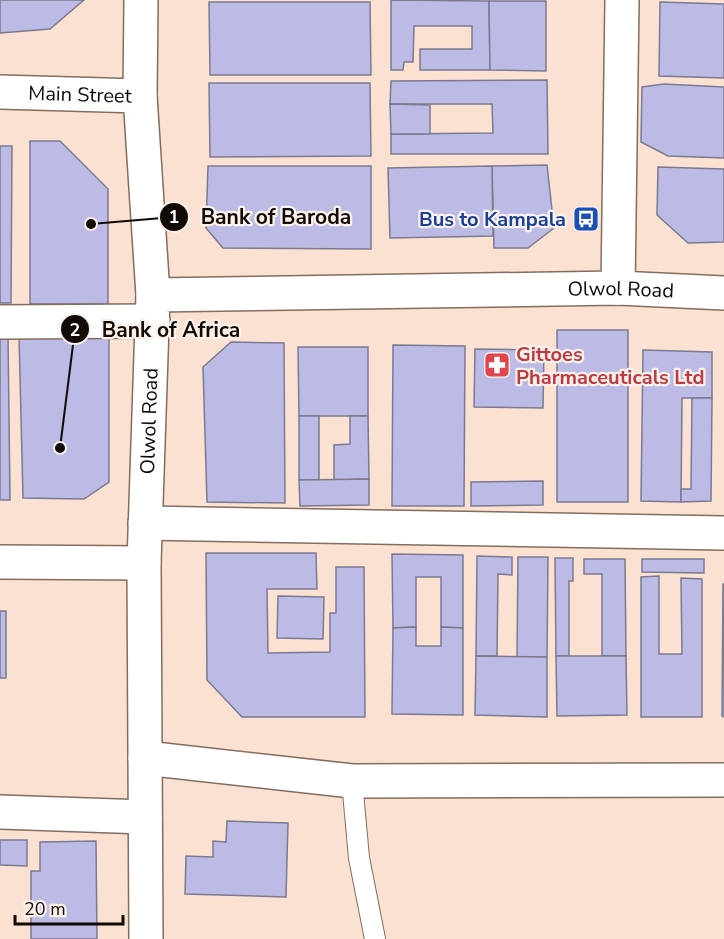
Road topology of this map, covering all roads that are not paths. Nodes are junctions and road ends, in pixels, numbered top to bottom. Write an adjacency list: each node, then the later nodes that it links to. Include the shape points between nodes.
1 (141, 0): 4 (street)
2 (622, 0): 5 (street)
3 (0, 92): 4 (street, Main Street)
4 (140, 96): 7 (street, Main Street)
5 (618, 288): 6 (street, Olwol Road); 7 (street, Olwol Road)
6 (724, 293)
7 (153, 308): 8 (street); 9 (street, Olwol Road)
8 (0, 322)
9 (145, 523): 10 (street); 12 (street, Olwol Road)
10 (724, 533)
11 (0, 562): 12 (street)
12 (144, 563): 13 (street, Olwol Road)
13 (145, 758): 15 (street); 17 (street, Olwol Road)
14 (724, 780): 15 (street)
15 (352, 781): 19 (lane, via 359,858)
16 (0, 812): 17 (street)
17 (144, 817): 18 (street, Olwol Road)
18 (146, 939)
19 (375, 939)

